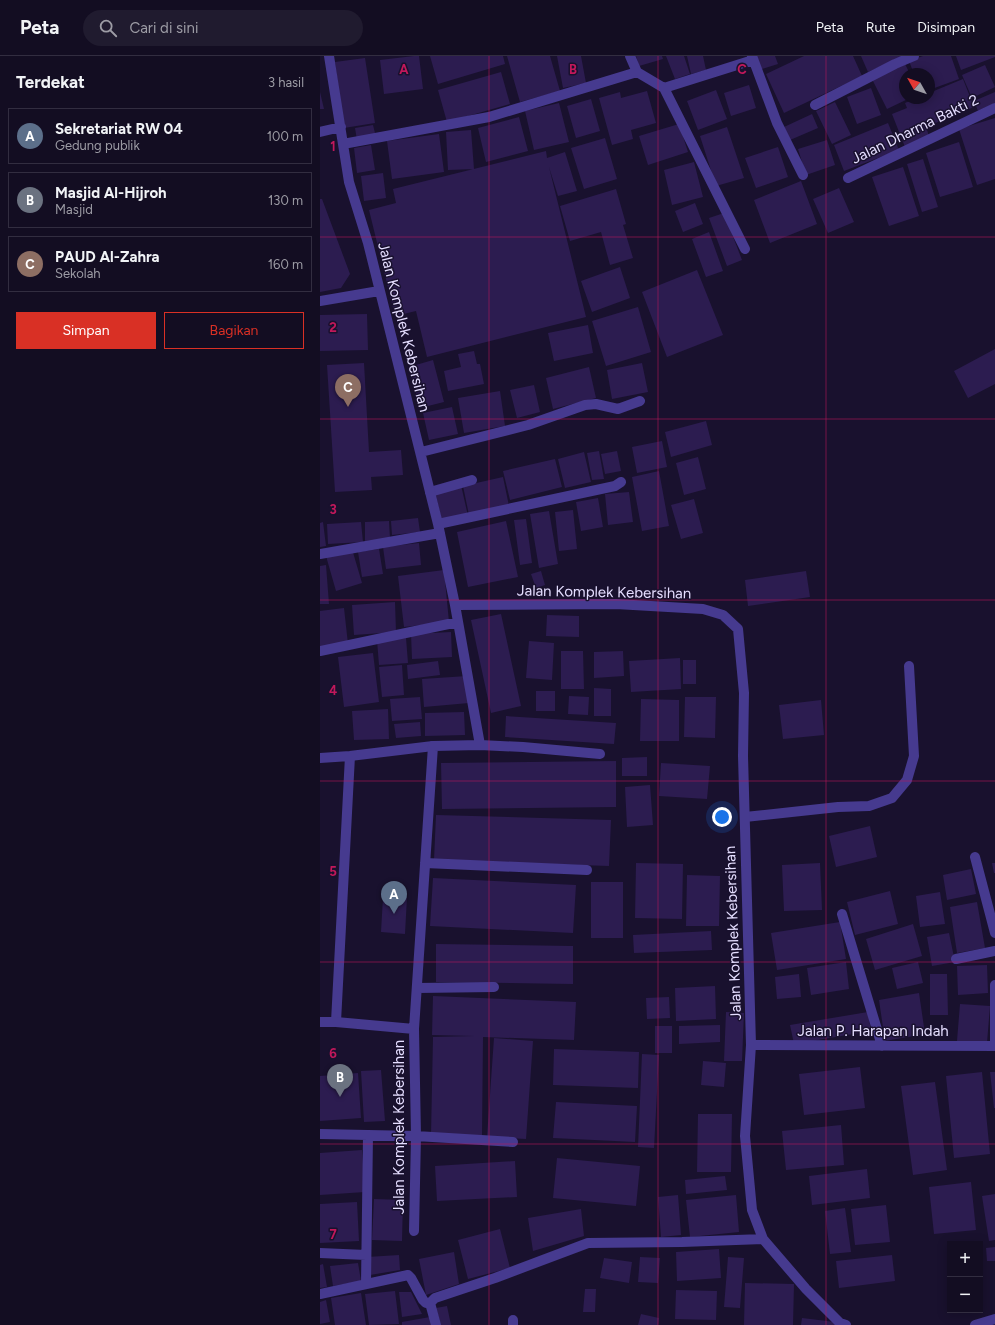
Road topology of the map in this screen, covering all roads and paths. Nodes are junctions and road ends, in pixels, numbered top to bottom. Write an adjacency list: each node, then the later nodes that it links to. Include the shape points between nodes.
1 (328, 56): 9 (street, Jalan Komplek Kebersihan)
2 (630, 56): 5 (street)
3 (914, 56): 7 (street)
4 (753, 58): 6 (street); 12 (street, via 777,124)
5 (637, 72): 6 (street); 11 (street, via 489,117)
6 (664, 88): 14 (street)
7 (815, 105)
8 (995, 108): 13 (street, Jalan Dharma Bakti 2)
9 (341, 127): 10 (street); 11 (street, Jalan Komplek Kebersihan)
10 (320, 132)
11 (343, 144): 15 (street, Jalan Komplek Kebersihan, via 349,182 368,243)
12 (803, 175)
13 (848, 178)
14 (745, 249)
15 (379, 291): 16 (street); 18 (street, Jalan Komplek Kebersihan)
16 (320, 301)
17 (640, 402): 18 (street, via 618,409 596,404 585,405 528,425)
18 (420, 452): 21 (street, Jalan Komplek Kebersihan)
19 (472, 480): 21 (street)
20 (620, 482): 22 (street, via 615,486)
21 (430, 492): 22 (street, Jalan Komplek Kebersihan)
22 (439, 529): 23 (street); 24 (street, Jalan Komplek Kebersihan)
23 (320, 554)
24 (455, 605): 25 (street, Jalan Komplek Kebersihan); 33 (street, Jalan Komplek Kebersihan, via 616,604 703,609 723,615 738,629 744,693)
25 (458, 622): 26 (street); 28 (street, Jalan Komplek Kebersihan)
26 (320, 651)
27 (909, 666): 33 (street, via 914,756 907,780 892,798 869,806)
28 (480, 745): 29 (street); 30 (street)
29 (433, 746): 31 (street); 35 (street)
30 (600, 754)
31 (350, 756): 32 (street); 45 (street)
32 (320, 758)
33 (745, 817): 47 (street, Jalan Komplek Kebersihan)
34 (975, 856): 38 (street)
35 (426, 863): 36 (street); 43 (street)
36 (586, 870)
37 (842, 914): 48 (street)
38 (995, 933)
39 (995, 951): 40 (street)
40 (956, 959)
41 (995, 985): 49 (street)
42 (494, 986): 43 (street)
43 (417, 988): 46 (street)
44 (320, 1022): 45 (street, Jalan Komplek Kebersihan)
45 (336, 1022): 46 (street, Jalan Komplek Kebersihan)
46 (414, 1029): 52 (street, Jalan Komplek Kebersihan)
47 (751, 1045): 48 (street, Jalan P. Harapan Indah); 55 (street, Jalan Komplek Kebersihan, via 745,1136 752,1210)
48 (882, 1046): 49 (street, Jalan P. Harapan Indah)
49 (995, 1046)
50 (320, 1134): 51 (street)
51 (368, 1135): 52 (street); 57 (street)
52 (416, 1136): 53 (street); 54 (street, Jalan Komplek Kebersihan)
53 (513, 1142)
54 (414, 1231)
55 (763, 1239): 60 (street, via 588,1243 435,1298); 62 (street, Jalan Komplek Kebersihan, via 806,1289)
56 (320, 1253): 57 (street)
57 (366, 1255): 58 (street)
58 (366, 1284): 59 (street); 60 (street, via 408,1275 423,1300)
59 (320, 1294)
60 (430, 1303): 63 (street)
61 (995, 1319): 64 (street)
62 (842, 1324)
63 (436, 1325)
64 (975, 1325)

